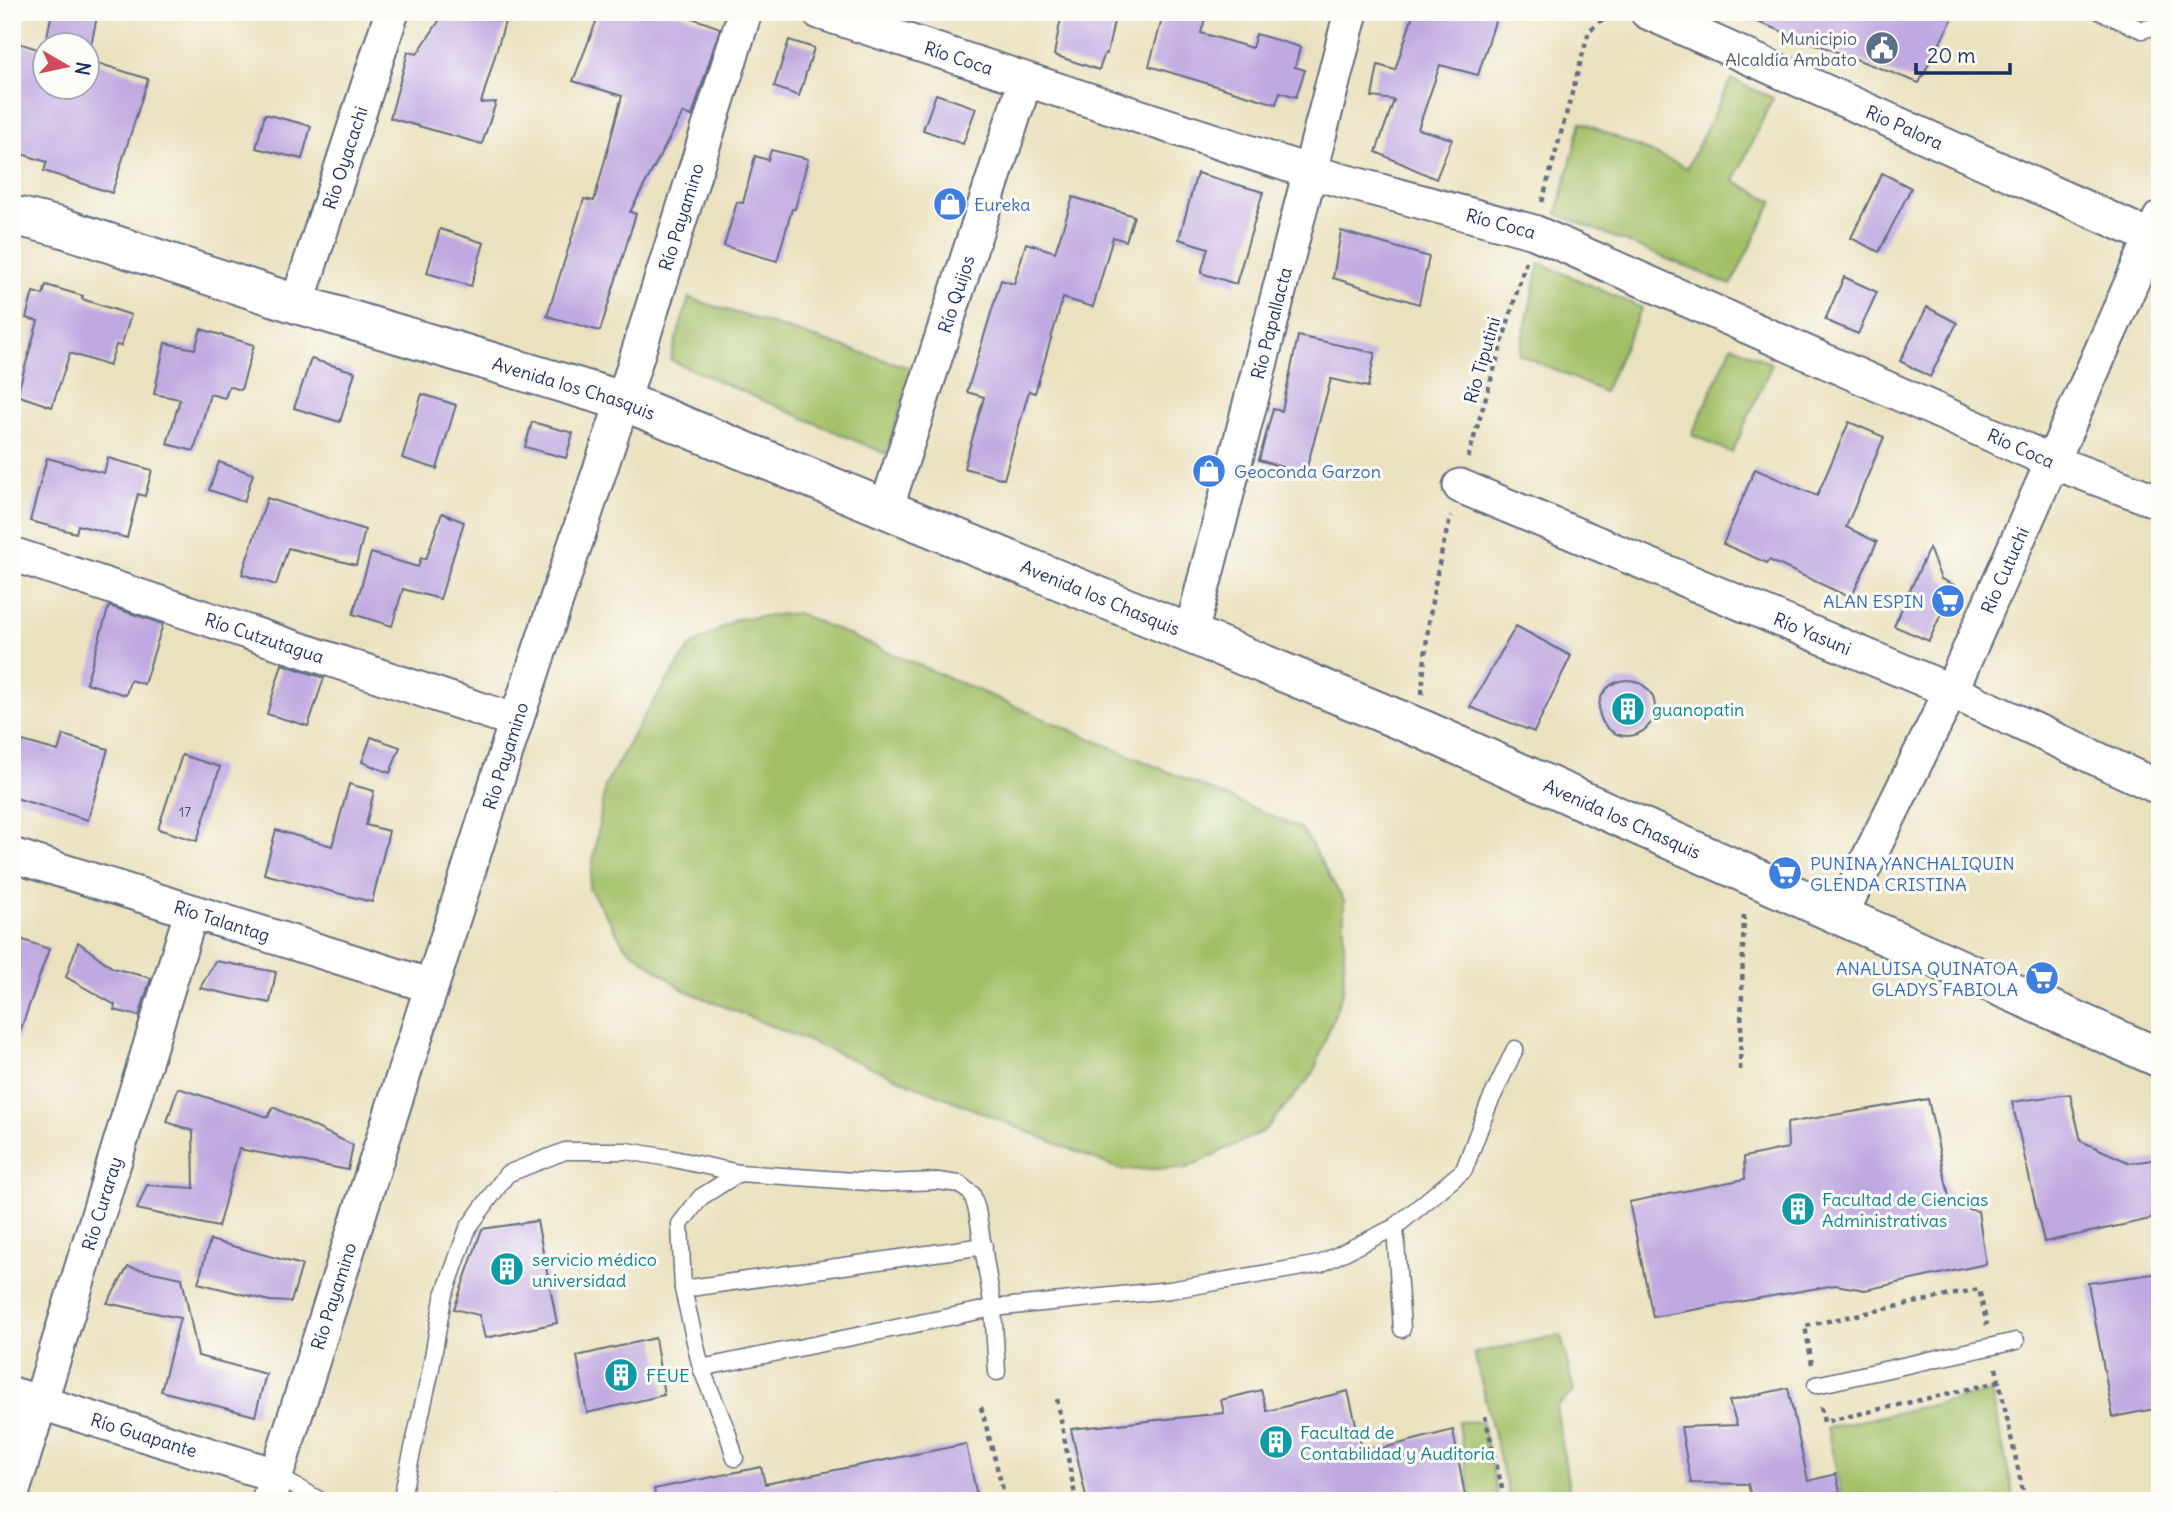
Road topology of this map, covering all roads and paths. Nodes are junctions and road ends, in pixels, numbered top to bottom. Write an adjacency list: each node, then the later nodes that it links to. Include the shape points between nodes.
1 (392, 12): 14 (street, Río Oyacachi)
2 (745, 12): 15 (street, Río Payamino)
3 (819, 12): 9 (street, Río Coca)
4 (1351, 12): 10 (street, Río Papallacta)
5 (1611, 12): 12 (path, Río Tiputini, via 1589,31)
6 (1647, 12): 13 (street, Rio Palora)
7 (2101, 12): 8 (lane, via 2142,30)
8 (2160, 25)
9 (1026, 81): 10 (street, Río Coca); 19 (street, Río Quijos)
10 (1310, 172): 12 (street, Río Coca); 21 (street, Río Papallacta)
11 (12, 215): 14 (street, Avenida los Chasquis)
12 (1534, 232): 16 (street, Río Coca); 17 (path, Río Tiputini)
13 (2157, 232): 16 (street, Río Cutuchi)
14 (297, 304): 15 (street, Avenida los Chasquis)
15 (623, 401): 19 (street, Avenida los Chasquis); 23 (street, Río Payamino)
16 (2053, 462): 18 (street, Río Coca); 22 (street, Río Cutuchi)
17 (1460, 486): 22 (street, Río Yasuni); 24 (path, Río Tiputini, via 1426,633 1421,697)
18 (2160, 502)
19 (886, 509): 21 (street, Avenida los Chasquis)
20 (12, 554): 23 (street, Río Cutzutagua)
21 (1191, 633): 24 (street, Avenida los Chasquis)
22 (1951, 691): 25 (street, Río Yasuni); 29 (street, Río Cutuchi)
23 (516, 721): 30 (street, Río Payamino)
24 (1424, 730): 27 (street, Avenida los Chasquis)
25 (2160, 788)
26 (12, 855): 28 (street, Río Talantag)
27 (1745, 873): 29 (street, Avenida los Chasquis); 33 (path)
28 (191, 913): 30 (street, Río Talantag); 45 (street, Río Curaray)
29 (1840, 916): 32 (street, Avenida los Chasquis)
30 (431, 986): 50 (street, Río Payamino)
31 (1515, 1049): 35 (lane, via 1464,1170)
32 (2160, 1058)
33 (1740, 1070)
34 (739, 1173): 36 (lane, via 959,1184 972,1194); 37 (lane, via 701,1197 680,1224); 51 (lane, via 627,1151 565,1151 507,1174 468,1228 443,1298)
35 (1395, 1227): 38 (lane, via 1320,1264 1170,1290); 39 (lane)
36 (984, 1246): 37 (lane); 38 (lane)
37 (683, 1289): 42 (lane)
38 (993, 1308): 42 (lane); 43 (lane)
39 (1402, 1329)
40 (2016, 1341): 41 (lane)
41 (1992, 1347): 44 (lane); 59 (path)
42 (701, 1368): 49 (lane)
43 (998, 1371)
44 (1816, 1385)
45 (27, 1398): 50 (street, Río Guapante); 53 (street, Río Curaray)
46 (1057, 1399): 57 (path)
47 (981, 1407): 56 (path)
48 (1485, 1416): 58 (path)
49 (735, 1458)
50 (272, 1488): 54 (lane)
51 (403, 1493)
52 (554, 1493): 55 (path)
53 (12, 1494)
54 (321, 1501)
55 (555, 1501)
56 (1006, 1501)
57 (1076, 1501)
58 (1505, 1501)
59 (2025, 1501)

